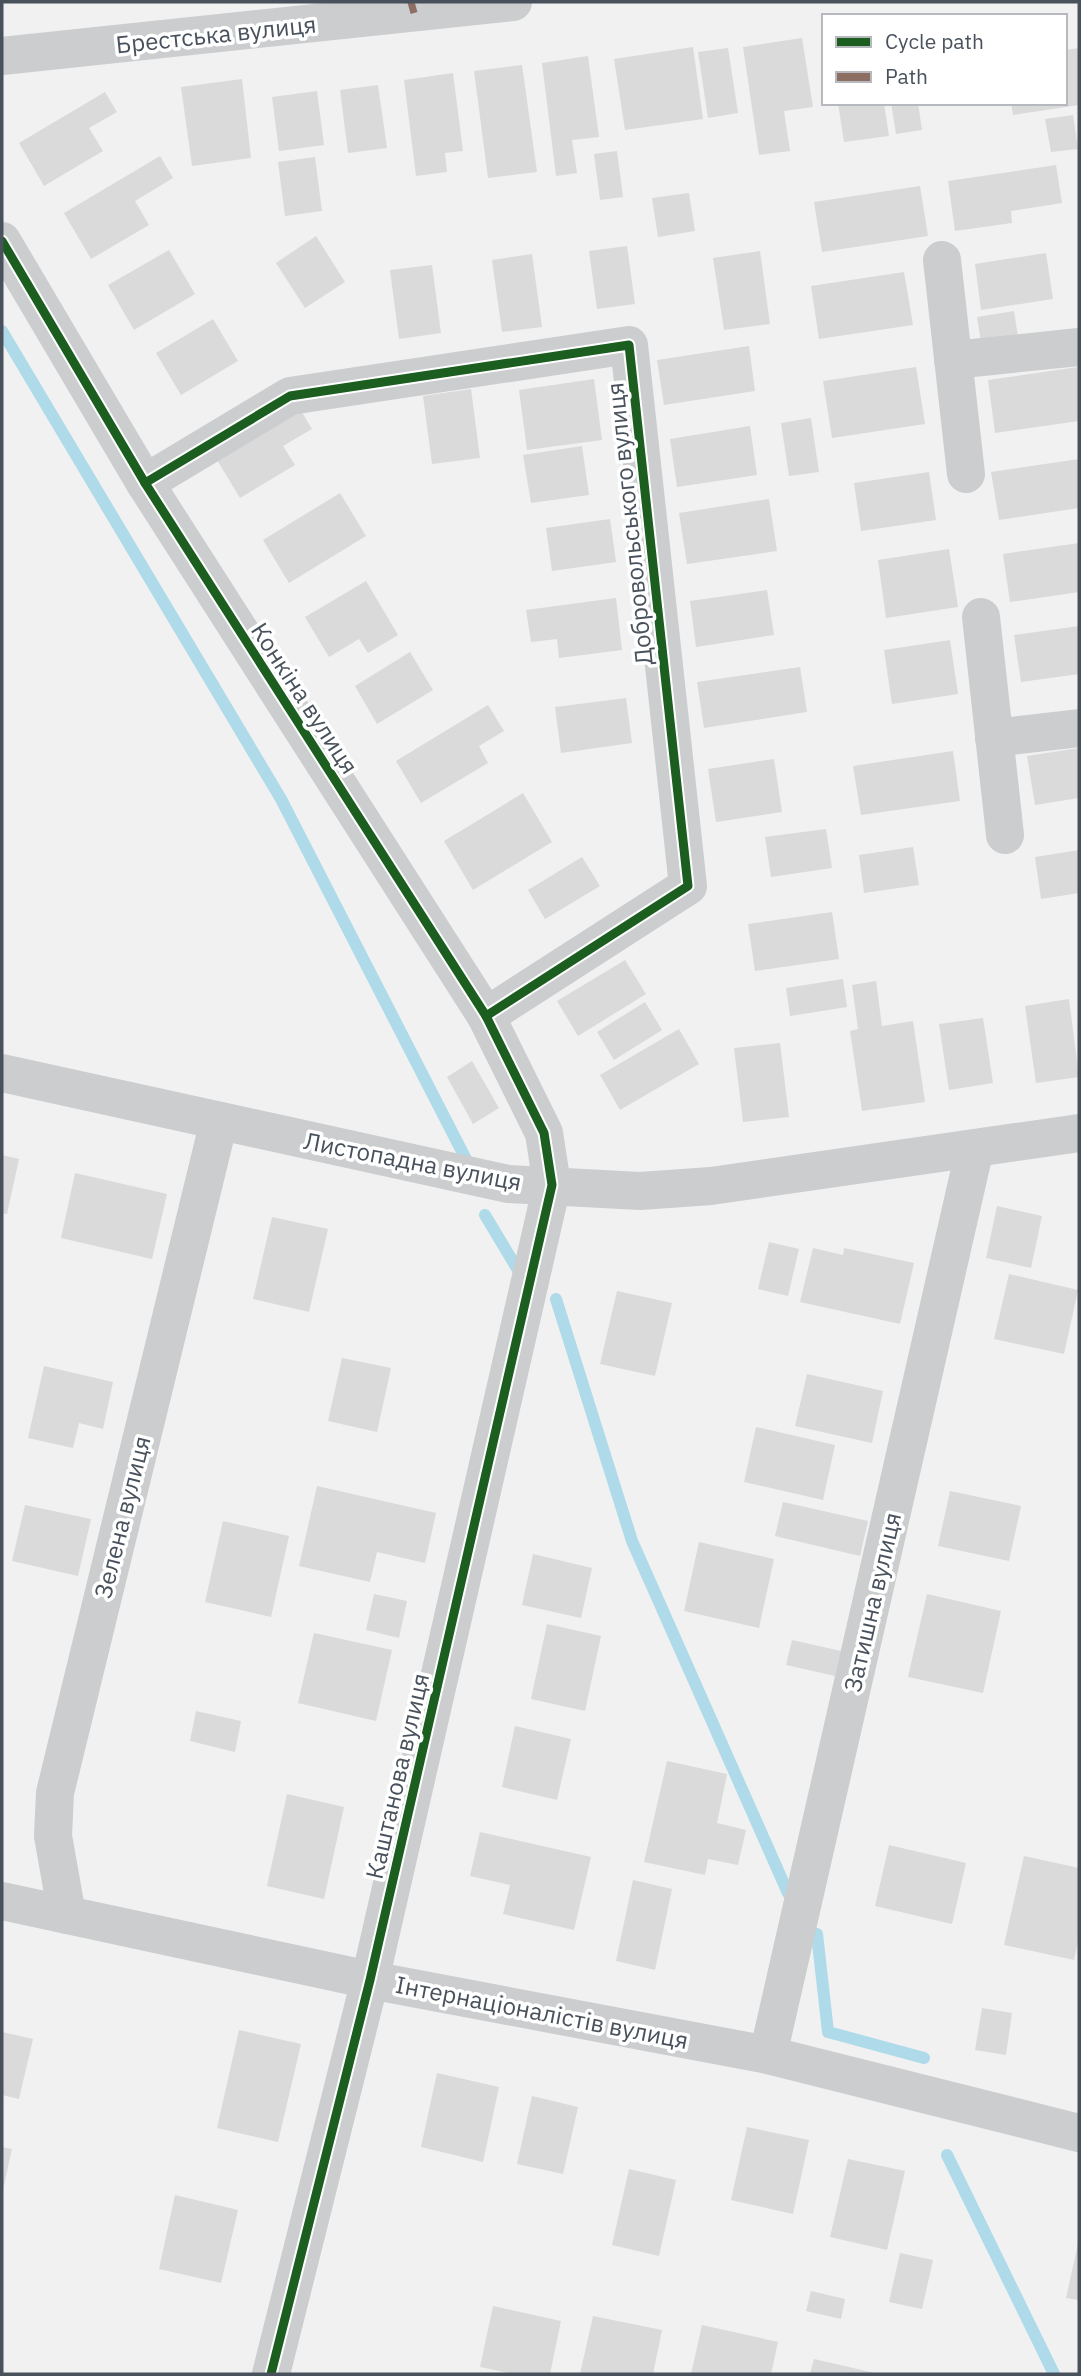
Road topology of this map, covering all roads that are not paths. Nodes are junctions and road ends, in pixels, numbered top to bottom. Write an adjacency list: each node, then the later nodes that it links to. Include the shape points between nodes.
1 (513, 2): 2 (street, Брестська вулиця)
2 (2, 56)
3 (2, 241): 8 (street, Конкіна вулиця)
4 (942, 260): 6 (street)
5 (1079, 347): 6 (street)
6 (953, 360): 7 (street)
7 (966, 474)
8 (145, 483): 13 (street, Конкіна вулиця); 13 (street, Добровольського вулиця, via 290,396 629,345 688,886)
9 (981, 617): 11 (street)
10 (1079, 728): 11 (street)
11 (994, 738): 12 (street)
12 (1005, 835)
13 (486, 1016): 18 (street, Конкіна вулиця, via 544,1133)
14 (2, 1073): 15 (street, Листопадна вулиця)
15 (219, 1121): 18 (street, Листопадна вулиця, via 508,1184); 20 (street, Зелена вулиця, via 55,1793 53,1836)
16 (1079, 1133): 17 (street, Листопадна вулиця)
17 (975, 1148): 18 (street, Листопадна вулиця, via 711,1186 640,1192); 22 (street, Затишна вулиця)
18 (552, 1185): 21 (street, Каштанова вулиця)
19 (2, 1901): 20 (street, Інтернаціоналістів вулиця)
20 (67, 1916): 21 (street, Інтернаціоналістів вулиця)
21 (370, 1979): 22 (street, Інтернаціоналістів вулиця); 24 (street, Каштанова вулиця)
22 (768, 2055): 23 (street, Інтернаціоналістів вулиця)
23 (1079, 2133)
24 (271, 2374)

